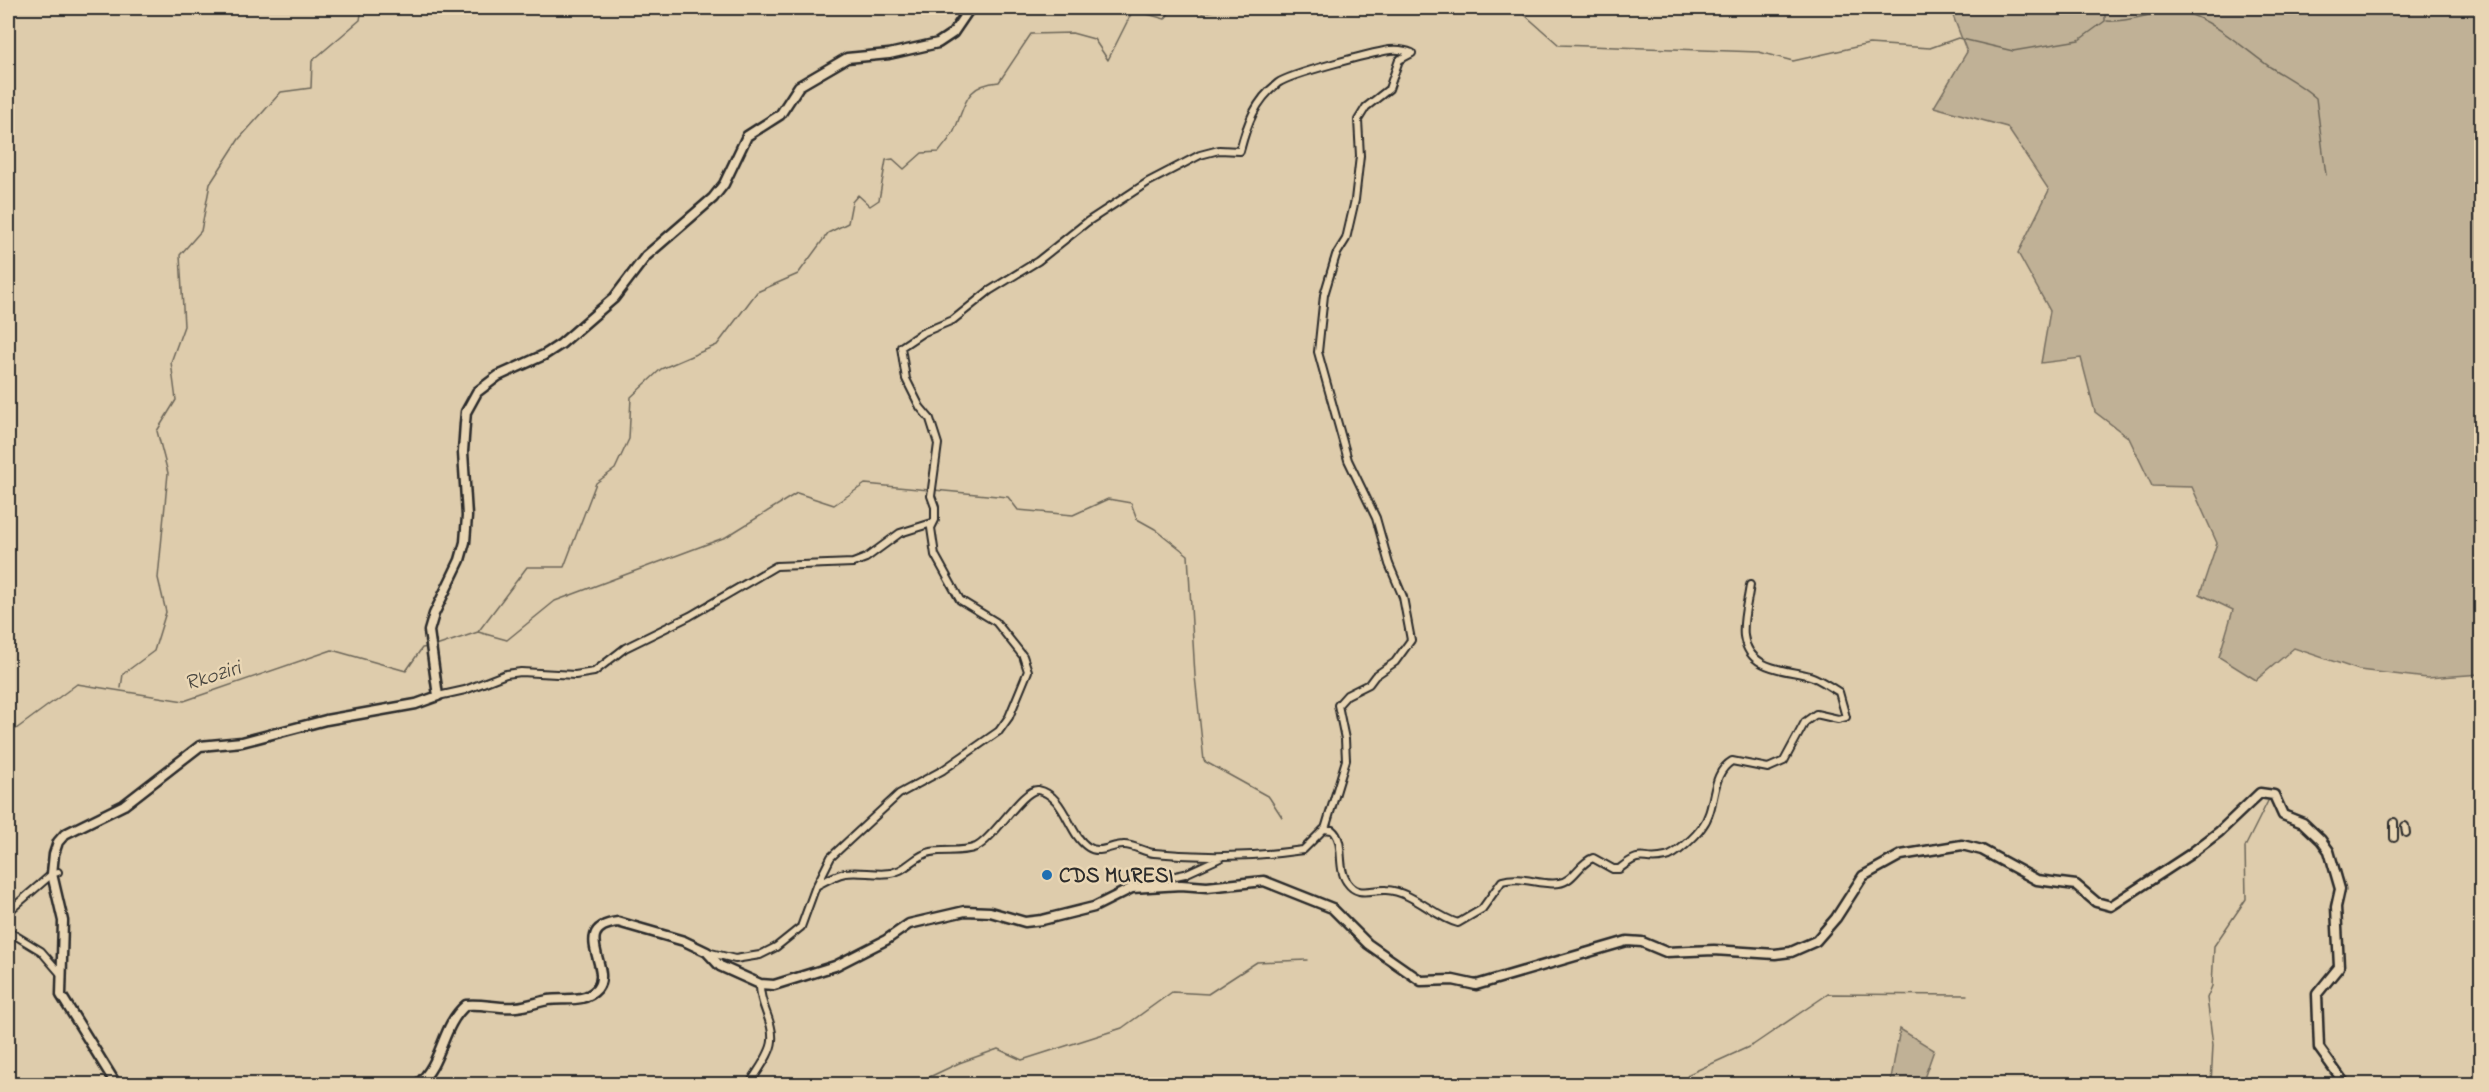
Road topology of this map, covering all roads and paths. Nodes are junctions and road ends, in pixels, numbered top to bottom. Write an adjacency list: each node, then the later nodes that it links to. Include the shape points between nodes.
1 (970, 8): 4 (main road, via 953,33 938,43 847,58 806,81 780,115 747,136 713,198 646,256 614,298 561,344 498,376 477,392 466,412 465,423 465,542 429,631)
2 (932, 523): 4 (street, via 900,533 853,563 776,566 625,648 594,672 506,674); 7 (street, via 935,433 906,379 901,347 953,320 1086,222 1148,182 1200,155 1219,150 1240,151 1248,120 1260,100 1279,82 1390,50 1412,53 1399,60 1389,89 1366,107 1358,120 1360,156 1355,200 1346,238 1336,255 1324,295 1318,352 1348,460 1376,518 1403,597 1411,640 1395,662 1338,705 1346,760); 12 (street, via 935,555 960,600 996,622 1026,664 1026,680 999,731 943,770 899,794 831,857)
3 (1750, 585): 7 (street, via 1744,631 1748,650 1760,662 1779,671 1812,676 1839,692 1846,717 1816,714 1805,722 1784,761 1768,768 1732,761 1722,768 1712,810 1702,828 1669,857 1640,856 1619,869 1593,858 1582,864 1569,880 1558,884 1523,878 1502,881 1482,909 1458,923 1391,891 1356,890 1344,876 1338,837)
4 (438, 696): 11 (main road, via 242,742 200,746 124,806 65,834 54,854)
5 (2394, 822): 9 (street)
6 (2405, 825): 8 (street)
7 (1325, 829): 10 (street, via 1304,850)
8 (2406, 833)
9 (2394, 838)
10 (1221, 858): 12 (street, via 1153,853 1124,844 1105,850 1091,849 1076,835 1049,794 1035,790 1023,797 1006,819 974,847 925,853 899,871 846,873); 13 (street, via 1185,874 1152,880)
11 (55, 873): 14 (street); 17 (main road, via 63,921)
12 (816, 886): 16 (street, via 801,927 776,948 735,959)
13 (1142, 887): 18 (main road, via 1094,907 1042,920 1025,922 990,912 965,911 909,924 835,966 774,985); 22 (main road, via 1264,880 1332,908 1368,944 1420,981 1453,980 1476,985 1627,941 1642,942 1666,952 1791,952 1816,940 1836,918 1863,876 1901,855 1962,845 1982,850 2037,880 2076,885 2096,902 2111,906 2189,855 2260,793 2267,792 2274,795 2283,815 2309,827 2325,846 2340,889 2336,928 2340,963 2317,994 2317,1038 2319,1048)
14 (8, 912)
15 (8, 931): 17 (street, via 41,951)
16 (706, 952): 18 (main road, via 720,966); 20 (main road, via 684,941 618,922 602,926 594,940 601,978 596,990 579,998 516,1007 466,1005 452,1022 428,1077)
17 (60, 973): 19 (main road, via 61,995)
18 (760, 984): 21 (street, via 772,1042)
19 (116, 1084)
20 (418, 1084)
21 (750, 1084)
22 (2345, 1084)

